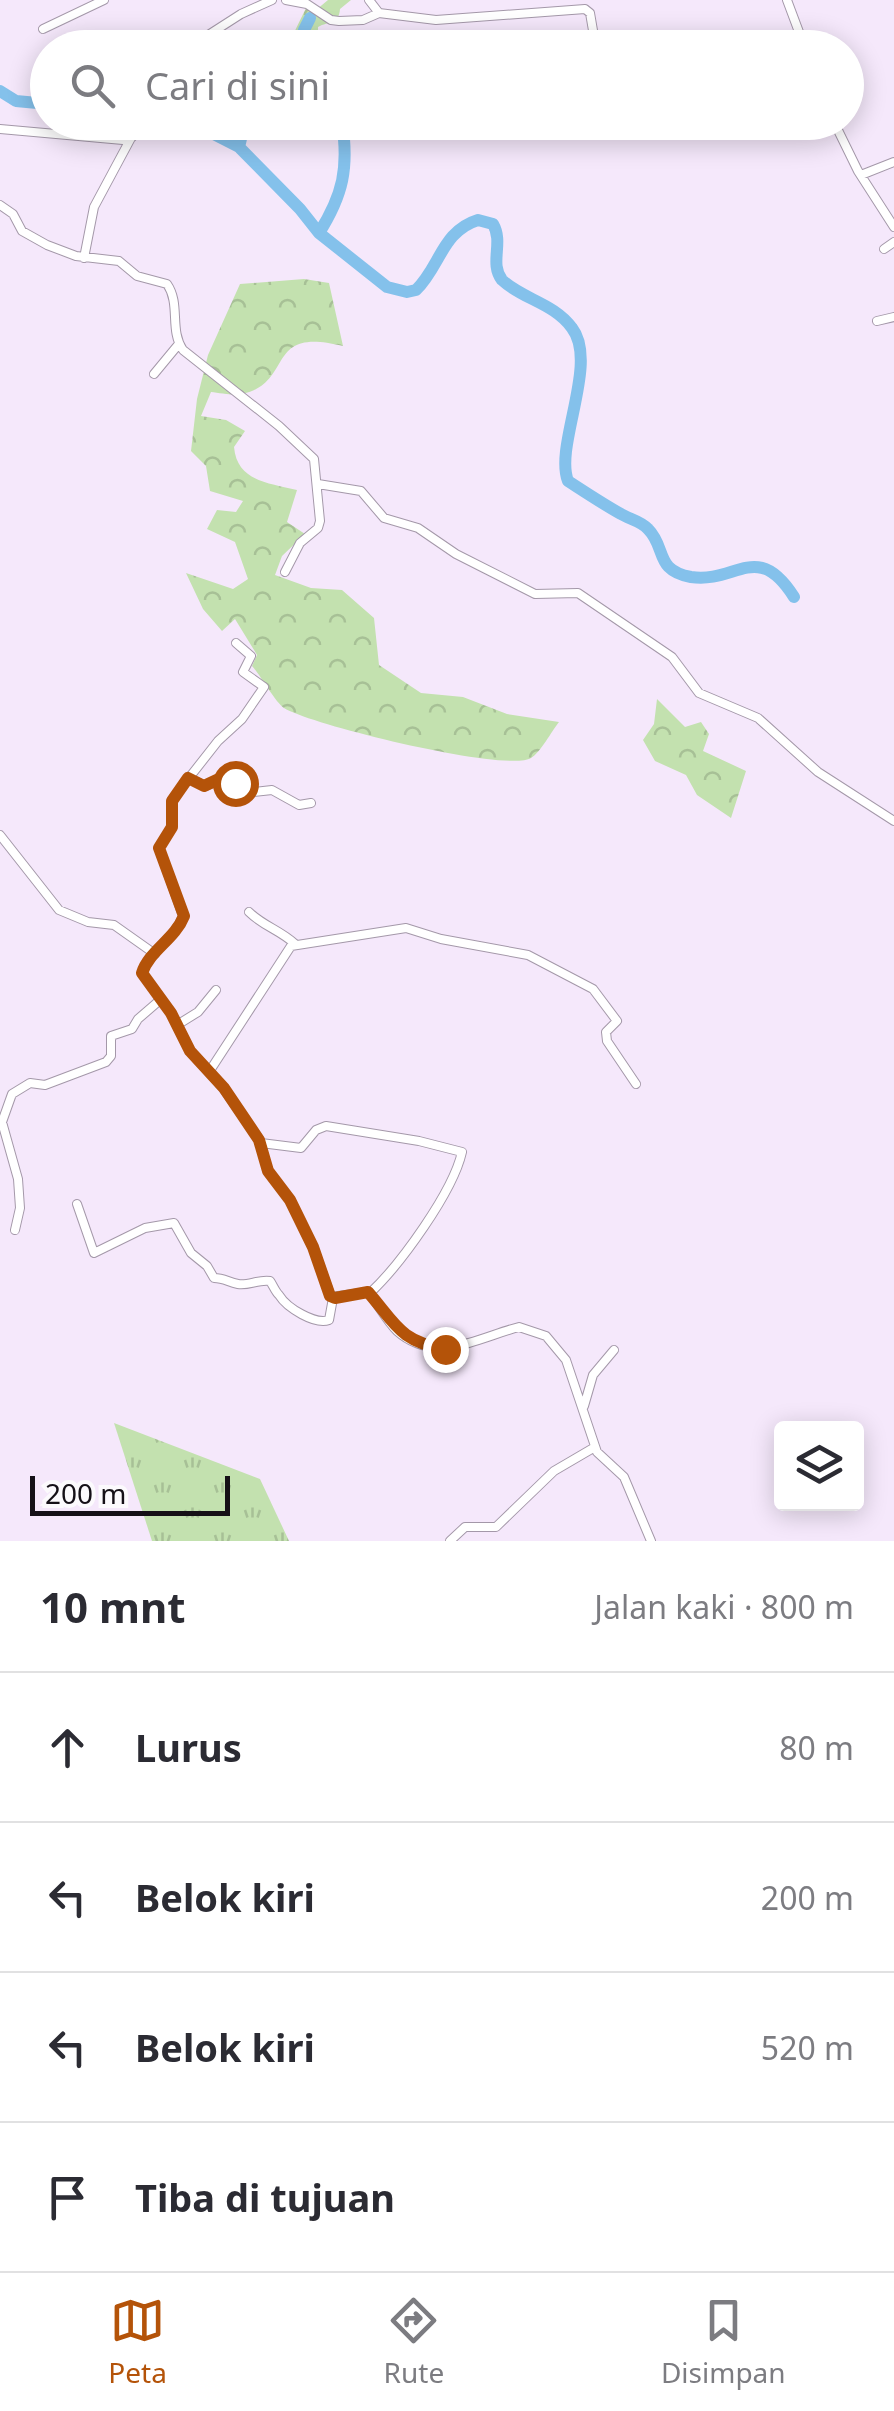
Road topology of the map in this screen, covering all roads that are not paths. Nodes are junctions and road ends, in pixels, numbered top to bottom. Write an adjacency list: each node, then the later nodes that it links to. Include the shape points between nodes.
1 (104, 0): 7 (street)
2 (272, 0): 8 (street)
3 (286, 0): 6 (street, via 339,22)
4 (369, 0): 6 (street)
5 (787, 0): 10 (street)
6 (379, 12): 9 (street, via 436,20 585,9)
7 (43, 29)
8 (217, 30)
9 (593, 30)
10 (799, 30)
11 (0, 129): 12 (street)
12 (30, 132)
13 (132, 140): 21 (street, via 94,207)
14 (843, 140): 16 (street)
15 (894, 162): 16 (street)
16 (861, 174): 18 (street)
17 (0, 205): 21 (street, via 28,236)
18 (894, 227)
19 (894, 242): 20 (street)
20 (884, 248)
21 (84, 258): 25 (street, via 119,261 138,276 167,284)
22 (894, 317): 23 (street)
23 (876, 321)
24 (160, 346): 25 (street)
25 (175, 349): 26 (street); 27 (street, via 308,450)
26 (154, 374)
27 (318, 484): 28 (street, via 319,525 300,542); 32 (street, via 362,492 384,518 418,528 535,594 578,593 672,658 699,693 758,718 818,772)
28 (285, 572)
29 (236, 643): 30 (street, via 251,654 243,672 264,687)
30 (188, 778): 31 (street, via 204,786 227,778 244,793 272,790 299,805); 36 (street, via 172,801 172,827 159,848 184,916)
31 (311, 803)
32 (894, 821)
33 (0, 835): 36 (street, via 59,910 114,925)
34 (249, 912): 35 (street)
35 (295, 944): 40 (street); 41 (street, via 406,928 545,961 606,1004 617,1021 606,1032 607,1042)
36 (155, 954): 38 (street, via 142,973)
37 (216, 990): 39 (street)
38 (160, 1000): 39 (street); 44 (street, via 132,1029 111,1036 109,1060 12,1094 2,1122 18,1179)
39 (177, 1025): 40 (street)
40 (210, 1072): 42 (street)
41 (636, 1084)
42 (260, 1143): 45 (street, via 304,1148 326,1126 462,1152 414,1241); 46 (street)
43 (77, 1204): 46 (street, via 95,1253 144,1228 174,1222 214,1278 241,1285 270,1281 279,1297 322,1323 329,1320)
44 (15, 1230)
45 (370, 1294): 46 (street); 48 (street, via 398,1331 431,1346 452,1348 519,1327 540,1332 570,1367)
46 (333, 1298)
47 (614, 1350): 48 (street, via 593,1375)
48 (583, 1411): 49 (street)
49 (596, 1447): 50 (street, via 554,1471 496,1526 465,1527); 51 (street, via 624,1477)
50 (450, 1541)
51 (651, 1541)

